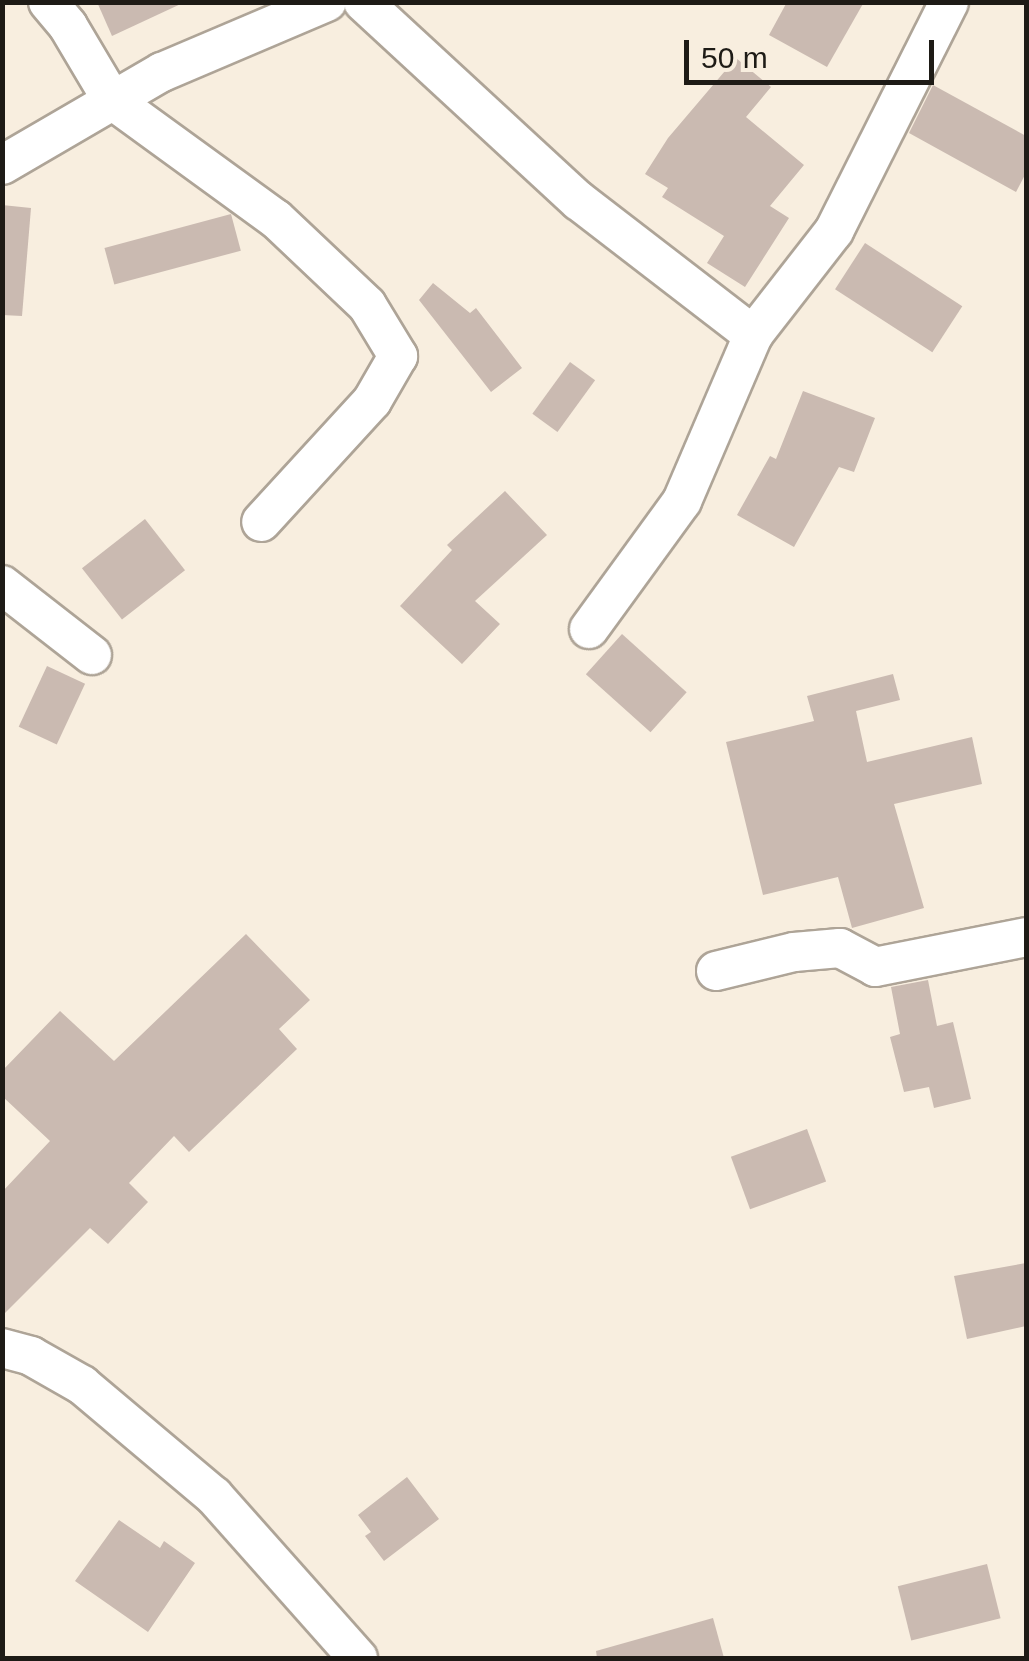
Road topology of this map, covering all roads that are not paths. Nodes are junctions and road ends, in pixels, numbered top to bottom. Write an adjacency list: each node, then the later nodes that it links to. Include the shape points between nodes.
1 (48, 2): 5 (street)
2 (327, 2): 5 (street)
3 (363, 2): 7 (street, via 579,201)
4 (949, 2): 7 (street, via 834,231)
5 (112, 100): 6 (street); 8 (street, via 276,219 366,305 398,356 372,401)
6 (2, 165)
7 (753, 335): 10 (street, via 682,501)
8 (261, 522)
9 (2, 585): 11 (street)
10 (588, 629)
11 (92, 655)
12 (1026, 937): 13 (street, via 875,967 840,948)
13 (716, 971)
14 (2, 1348): 15 (street, via 82,1385 214,1496)
15 (358, 1658)

